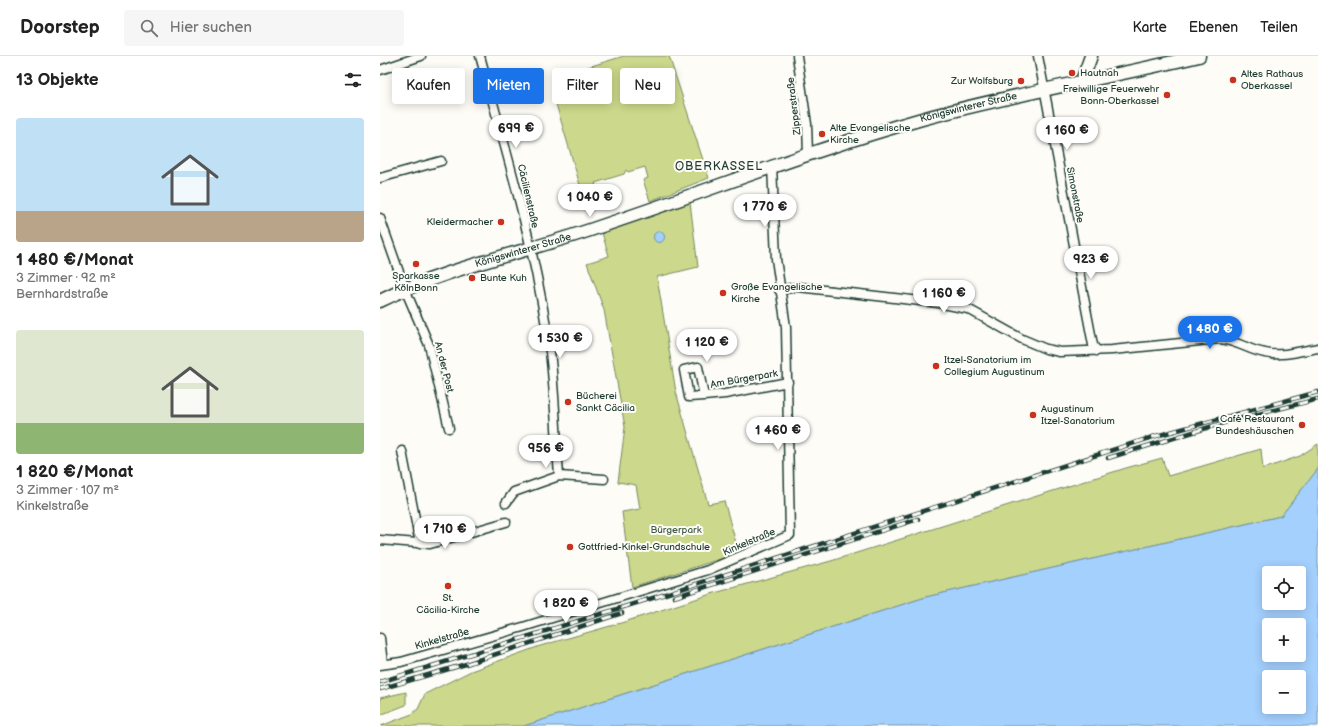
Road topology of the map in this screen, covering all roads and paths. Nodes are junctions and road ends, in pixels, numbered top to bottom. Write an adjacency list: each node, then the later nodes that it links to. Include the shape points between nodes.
1 (421, 56): 7 (street)
2 (480, 56): 15 (street, Cäcilienstraße, via 513,172)
3 (797, 56): 10 (street, Zipperstraße, via 807,124)
4 (1038, 56): 9 (street, Simonstraße)
5 (1091, 56): 8 (main road)
6 (1199, 56): 8 (main road, Königswinterer Straße)
7 (380, 70)
8 (1082, 81): 9 (main road, Königswinterer Straße)
9 (1045, 90): 10 (main road, Königswinterer Straße, via 925,118); 20 (street, Simonstraße, via 1093,345)
10 (808, 154): 12 (main road, Königswinterer Straße)
11 (441, 161): 13 (street)
12 (772, 165): 15 (main road, Königswinterer Straße, via 593,229); 17 (street, Kinkelstraße)
13 (380, 178)
14 (380, 218): 16 (street, An der Post)
15 (530, 248): 16 (main road, Königswinterer Straße); 25 (street, Cäcilienstraße, via 550,353)
16 (405, 289): 18 (main road, Königswinterer Straße); 23 (street, An der Post, via 429,345)
17 (779, 290): 20 (street, via 798,287 938,303 968,309 1022,339 1046,349 1060,352); 21 (street, Kinkelstraße, via 786,327)
18 (380, 301)
19 (1318, 348): 20 (street, via 1270,354 1234,340 1220,339)
20 (1097, 350)
21 (788, 382): 22 (street, Am Bürgerpark); 32 (street, Kinkelstraße, via 790,535 708,570 523,627 401,662)
22 (704, 396)
23 (448, 428)
24 (402, 451): 30 (street)
25 (559, 476): 26 (street); 27 (street, via 514,492)
26 (604, 479)
27 (506, 503)
28 (506, 522): 30 (street, via 430,544)
29 (380, 540): 30 (street)
30 (420, 544)
31 (380, 638): 32 (street)
32 (382, 665)

